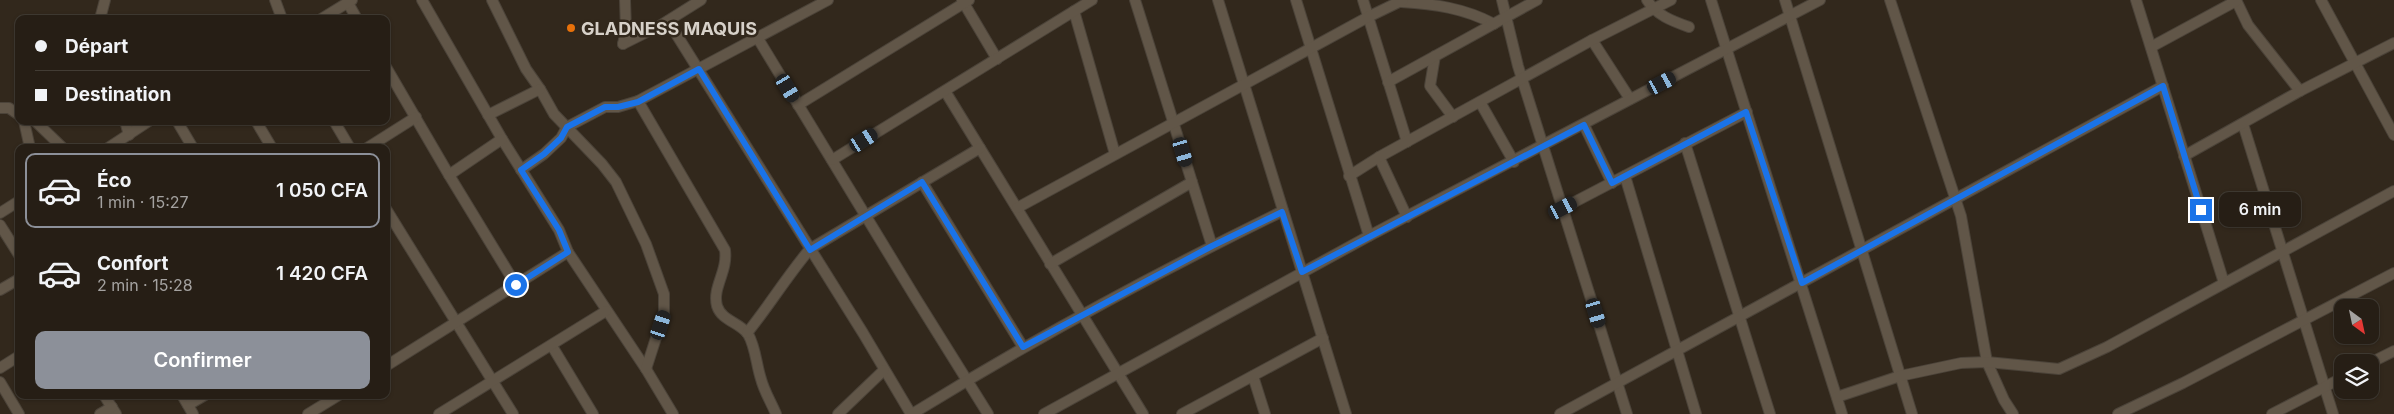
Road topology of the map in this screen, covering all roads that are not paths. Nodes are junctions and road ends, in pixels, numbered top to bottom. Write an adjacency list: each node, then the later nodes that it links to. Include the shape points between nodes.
1 (105, 0): 29 (street)
2 (275, 0): 30 (street)
3 (422, 0): 64 (street)
4 (492, 0): 54 (street, via 526,69)
5 (625, 0): 36 (street, via 623,44)
6 (701, 0): 36 (street)
7 (828, 0): 39 (street)
8 (1092, 0): 28 (street)
9 (1135, 0): 67 (street)
10 (1218, 0): 52 (street)
11 (1296, 0): 43 (street)
12 (1362, 0): 33 (street)
13 (1502, 0): 34 (street)
14 (1537, 0): 34 (street)
15 (1647, 0): 27 (street)
16 (1671, 0): 27 (street)
17 (1711, 0): 44 (street)
18 (1785, 0): 35 (street)
19 (1820, 0): 35 (street)
20 (1890, 0): 105 (street)
21 (2136, 0): 42 (street)
22 (2321, 0): 47 (street)
23 (350, 1): 31 (street); 32 (street)
24 (965, 1): 46 (street); 60 (street)
25 (1402, 1): 33 (street); 37 (street, via 1459,9)
26 (2236, 1): 42 (street); 56 (street, via 2248,25)
27 (1653, 10): 38 (street); 40 (street)
28 (1074, 11): 46 (street); 92 (street)
29 (101, 15)
30 (281, 15)
31 (327, 15)
32 (355, 15)
33 (1368, 17): 43 (street); 51 (street)
34 (1506, 17): 37 (street); 50 (street)
35 (1790, 17): 44 (street); 119 (street)
36 (668, 21): 48 (street)
37 (1494, 24): 45 (street)
38 (1689, 26)
39 (757, 37): 48 (street); 60 (street)
40 (1592, 40): 50 (street); 57 (street)
41 (2394, 43): 47 (street)
42 (2151, 47): 53 (street)
43 (1310, 48): 52 (street); 99 (street)
44 (1727, 49): 57 (street); 63 (street)
45 (1435, 56): 51 (street); 66 (street, via 1430,86)
46 (997, 59): 55 (street)
47 (2356, 64): 56 (street); 79 (street)
48 (699, 69): 58 (street); 118 (street)
49 (390, 74): 65 (street)
50 (1522, 78): 59 (street); 90 (street)
51 (1388, 82): 81 (street)
52 (1244, 84): 67 (street); 109 (street)
53 (2163, 86): 94 (street); 105 (street)
54 (540, 89): 64 (street); 77 (street, via 554,114)
55 (945, 91): 91 (street); 95 (street)
56 (2300, 91): 68 (street)
57 (1630, 99): 76 (street)
58 (638, 102): 77 (street, via 605,107); 135 (street, via 725,250 727,261 717,289 716,304 720,314)
59 (1480, 102): 66 (street); 96 (street)
60 (798, 105): 95 (street)
61 (0, 108): 62 (street)
62 (15, 112)
63 (1746, 112): 89 (street); 126 (street)
64 (488, 115): 80 (street)
65 (416, 117): 88 (street); 98 (street)
66 (1453, 117): 81 (street)
67 (1173, 123): 92 (street); 102 (street)
68 (2243, 124): 94 (street); 120 (street)
69 (25, 125): 82 (street)
70 (39, 125): 83 (street)
71 (126, 125): 78 (street)
72 (143, 125): 78 (street)
73 (179, 125): 85 (street)
74 (258, 125): 86 (street)
75 (336, 125): 87 (street)
76 (1584, 125): 90 (street); 103 (street)
77 (567, 127): 97 (street, via 561,138 544,154); 146 (street, via 616,182 646,244 664,294 664,313)
78 (129, 135): 84 (street)
79 (2394, 135)
80 (502, 139): 97 (street); 98 (street)
81 (1407, 142): 93 (street)
82 (29, 144)
83 (59, 144)
84 (115, 144)
85 (190, 144)
86 (270, 144)
87 (348, 144)
88 (373, 144)
89 (1685, 144): 100 (street); 132 (street)
90 (1544, 146): 96 (street); 108 (street)
91 (980, 148): 101 (street); 107 (street)
92 (1116, 154): 107 (street)
93 (1378, 156): 99 (street); 113 (street)
94 (2184, 156): 127 (street)
95 (832, 160): 112 (street)
96 (1514, 162): 113 (street)
97 (521, 170): 121 (street, via 559,230)
98 (448, 175): 128 (street)
99 (1349, 176): 115 (street)
100 (1625, 176): 103 (street); 139 (street)
101 (922, 182): 112 (street); 138 (street)
102 (1192, 182): 116 (street); 122 (street)
103 (1612, 183): 108 (street)
104 (2394, 190): 120 (street)
105 (1956, 199): 119 (street); 143 (street)
106 (15, 203): 110 (street)
107 (1017, 208): 122 (street)
108 (1563, 208): 155 (street)
109 (1282, 212): 116 (street); 123 (street)
110 (0, 213)
111 (390, 215): 134 (street)
112 (866, 216): 118 (street); 151 (street)
113 (1406, 217): 115 (street)
114 (0, 225): 117 (street)
115 (1369, 236): 123 (street)
116 (1212, 246): 131 (street)
117 (15, 249)
118 (810, 250): 135 (street, via 790,272); 147 (street)
119 (1862, 250): 126 (street); 150 (street)
120 (2283, 251): 127 (street); 133 (street)
121 (568, 252): 128 (street); 130 (street)
122 (1050, 264): 131 (street)
123 (1302, 272): 136 (street); 148 (street)
124 (2394, 273): 133 (street)
125 (15, 281): 129 (street)
126 (1802, 283): 132 (street); 157 (street)
127 (2224, 283): 143 (street, via 2107,347 2059,369)
128 (516, 285): 134 (street)
129 (0, 290)
130 (606, 311): 137 (street); 146 (street)
131 (1083, 315): 138 (street); 148 (street)
132 (1738, 317): 139 (street); 183 (street)
133 (2305, 320): 156 (street); 187 (street)
134 (458, 322): 144 (street); 152 (street)
135 (747, 333): 171 (street)
136 (1323, 338): 149 (street); 179 (street)
137 (552, 346): 152 (street); 169 (street)
138 (1023, 347): 151 (street)
139 (1677, 350): 155 (street); 182 (street)
140 (2394, 351): 141 (street)
141 (2379, 358)
142 (15, 359): 145 (street)
143 (1987, 362): 150 (street, via 1961,363); 186 (street)
144 (390, 364)
145 (0, 368)
146 (646, 369): 170 (street)
147 (884, 370): 172 (street); 173 (street)
148 (1119, 372): 175 (street); 176 (street)
149 (1253, 376): 177 (street); 178 (street)
150 (1900, 376): 157 (street); 185 (street)
151 (968, 380): 173 (street); 174 (street)
152 (493, 381): 167 (street); 168 (street)
153 (0, 382): 164 (street)
154 (2334, 382): 156 (street)
155 (1617, 383): 180 (street); 181 (street)
156 (2325, 387): 188 (street); 189 (street)
157 (1837, 396): 184 (street)
158 (107, 399): 162 (street)
159 (184, 399): 163 (street)
160 (201, 399): 163 (street)
161 (332, 399): 166 (street)
162 (114, 410): 165 (street)
163 (191, 410)
164 (19, 414)
165 (100, 414)
166 (308, 414)
167 (439, 414)
168 (513, 414)
169 (593, 414)
170 (673, 414)
171 (776, 414)
172 (838, 414)
173 (911, 414)
174 (988, 414)
175 (1044, 414)
176 (1143, 414)
177 (1182, 414)
178 (1265, 414)
179 (1346, 414)
180 (1560, 414)
181 (1627, 414)
182 (1696, 414)
183 (1770, 414)
184 (1842, 414)
185 (1912, 414)
186 (2013, 414)
187 (2118, 414)
188 (2272, 414)
189 (2333, 414)

